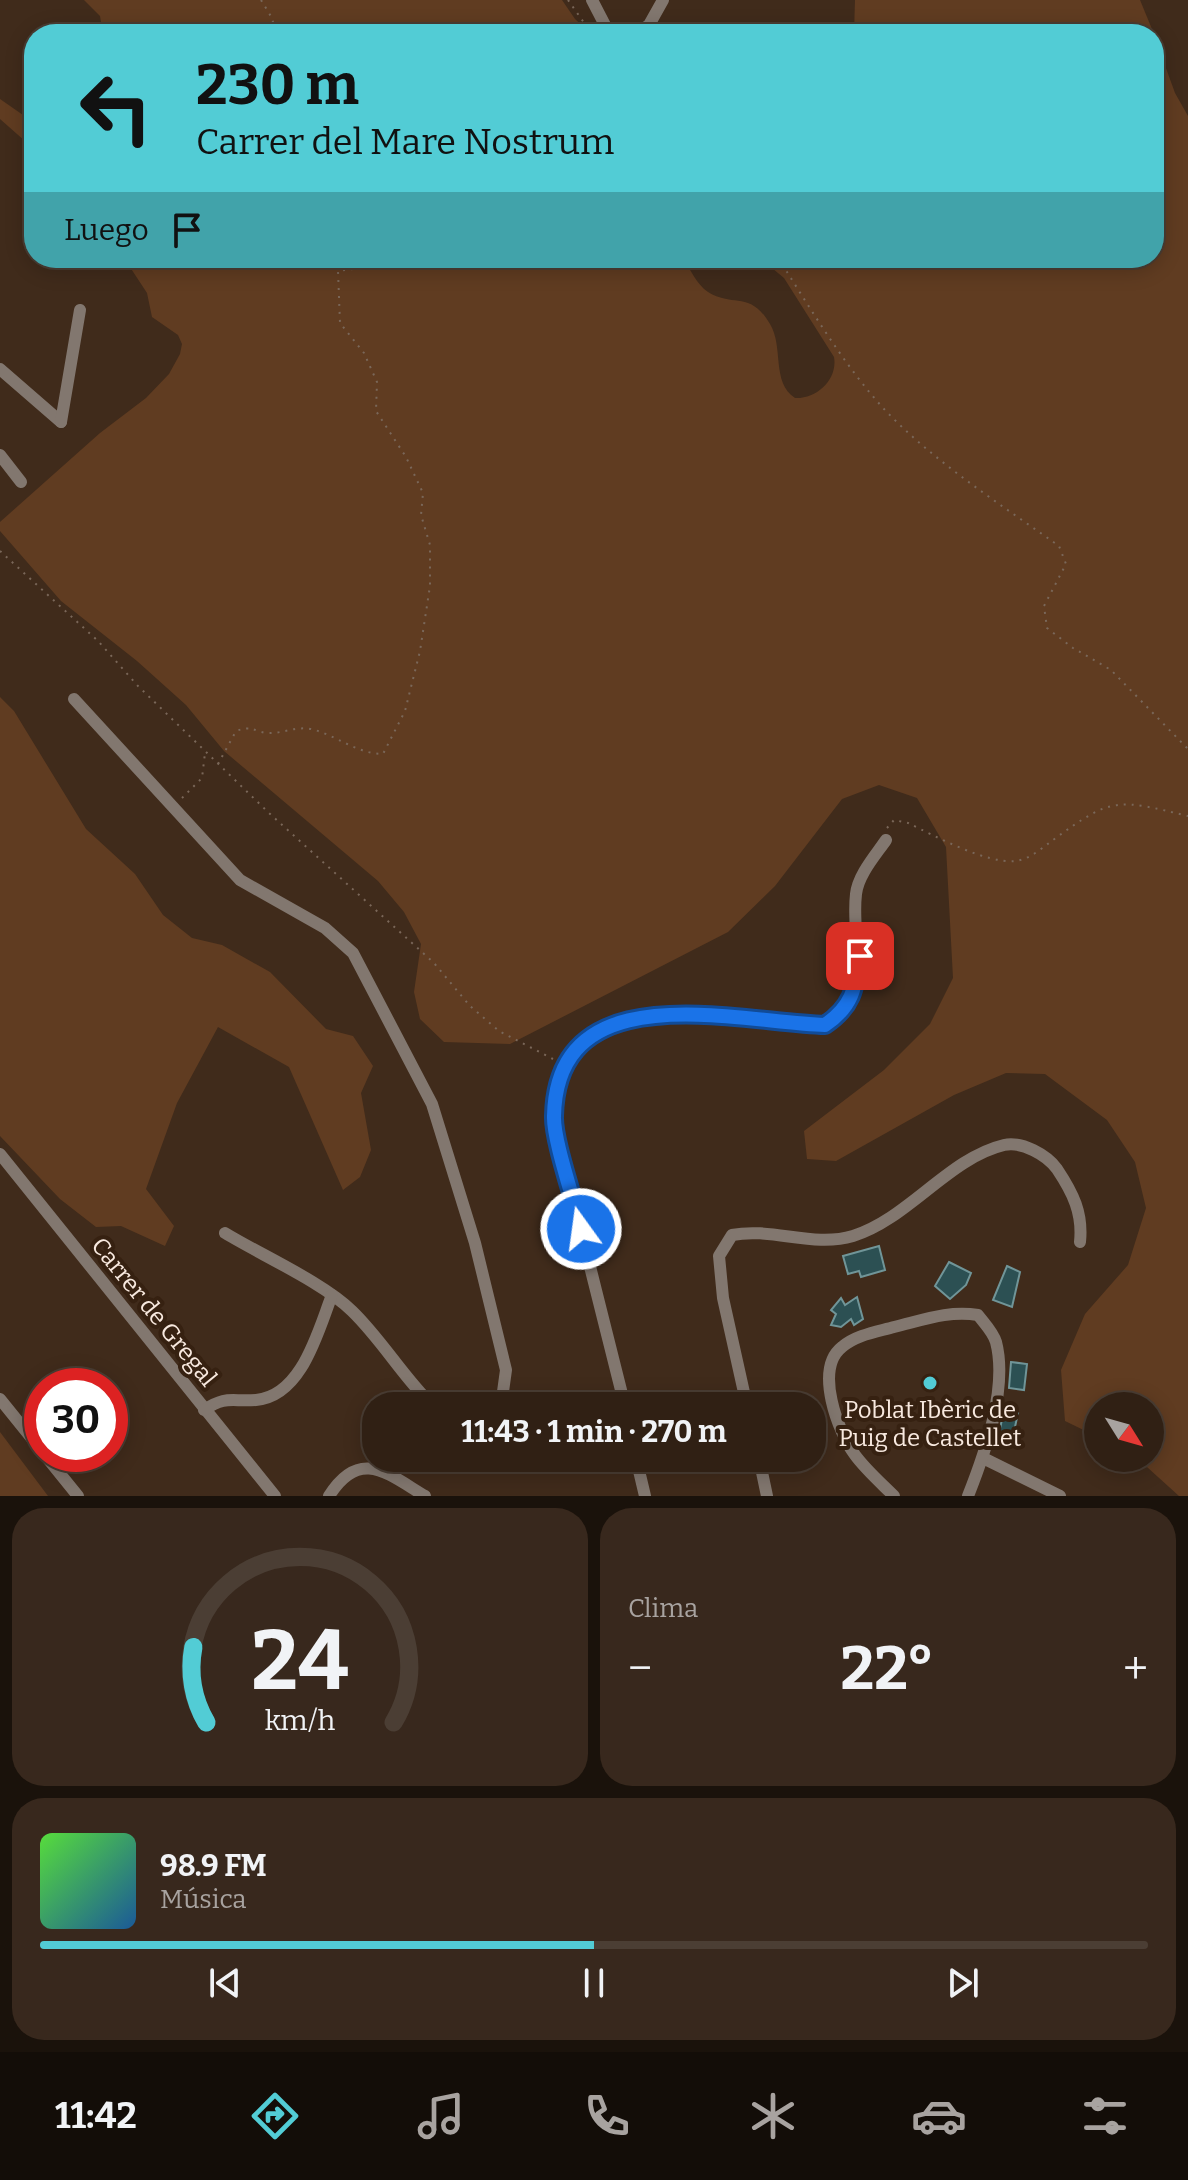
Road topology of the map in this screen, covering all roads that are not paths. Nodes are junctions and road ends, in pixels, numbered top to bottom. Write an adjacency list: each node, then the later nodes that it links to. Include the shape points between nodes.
1 (592, 0): 3 (street)
2 (663, 0): 4 (street)
3 (604, 24)
4 (650, 24)
5 (80, 310): 6 (street, via 61,422)
6 (0, 369)
7 (0, 455): 8 (street)
8 (21, 482)
9 (74, 699): 16 (street, via 240,880 325,928 353,953 432,1104 475,1243 506,1370)
10 (886, 840): 17 (street, via 856,893 860,956 855,989 843,1013 825,1025 732,1015 640,1016 585,1041 558,1077 553,1119)
11 (0, 1154): 20 (street, Carrer de Gregal)
12 (225, 1233): 14 (street)
13 (1080, 1242): 18 (street, via 1082,1219 1052,1163 1026,1146 1006,1144 853,1236 732,1235 719,1256)
14 (332, 1295): 15 (street, via 352,1310); 20 (street, via 302,1366 282,1391 256,1400 220,1399)
15 (419, 1392)
16 (503, 1392)
17 (621, 1392)
18 (744, 1392)
19 (0, 1399): 21 (street)
20 (204, 1410): 27 (street, Carrer de Gregal)
21 (24, 1429)
22 (983, 1458): 32 (street, via 1001,1372 995,1338 978,1315 957,1311 860,1336 839,1348 829,1367 829,1389 837,1422 855,1455); 33 (street); 34 (street)
23 (58, 1472): 26 (street)
24 (639, 1472): 30 (street)
25 (762, 1472): 31 (street)
26 (78, 1496)
27 (275, 1496)
28 (329, 1496): 29 (street, via 345,1477 378,1467)
29 (425, 1496)
30 (645, 1496)
31 (767, 1496)
32 (894, 1496)
33 (968, 1496)
34 (1060, 1496)

